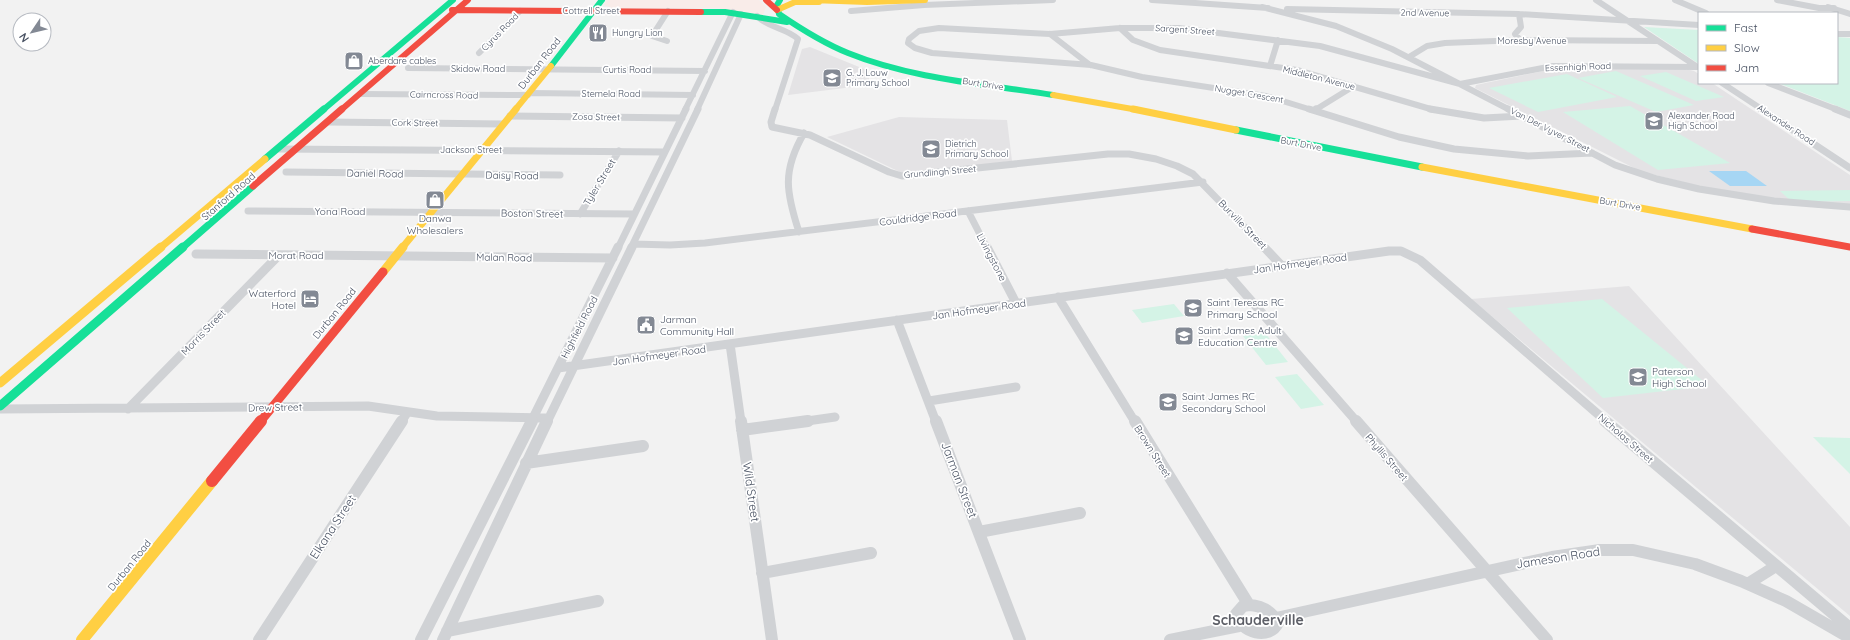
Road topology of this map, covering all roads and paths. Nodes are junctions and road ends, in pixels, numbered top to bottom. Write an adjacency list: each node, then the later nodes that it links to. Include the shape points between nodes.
1 (453, 0): 18 (street, Stanford Road)
2 (468, 0): 19 (street, Stanford Road)
3 (602, 0): 22 (street, Durban Road)
4 (766, 0): 20 (street, Burt Drive)
5 (780, 0): 20 (street)
6 (811, 0): 15 (street)
7 (925, 0): 15 (street)
8 (1053, 0): 24 (street)
9 (1152, 0): 16 (street, 2nd Avenue)
10 (1596, 0): 30 (street)
11 (1675, 0): 25 (street)
12 (1777, 0): 17 (street)
13 (1805, 0): 17 (street)
14 (1811, 0): 17 (street)
15 (836, 2): 20 (street, via 799,1)
16 (1262, 7): 28 (street, 2nd Avenue); 43 (street, Van Der Vyver Street, via 1336,26)
17 (1833, 8): 27 (street)
18 (441, 10): 19 (street, Cottrell Street); 65 (street, Stanford Road)
19 (456, 10): 21 (street, Cottrell Street); 54 (street, Stanford Road)
20 (777, 10): 31 (street, Burt Drive)
21 (520, 11): 22 (street, Cottrell Street); 42 (street, Cyrus Road)
22 (594, 11): 23 (street, Cottrell Street); 48 (street, Durban Road)
23 (668, 11): 26 (street, Cottrell Street); 40 (street, via 652,36)
24 (851, 11)
25 (1704, 12)
26 (737, 13): 29 (street, Cottrell Street); 49 (street, Highfield Road); 83 (street, Highfield Road, via 721,61)
27 (1850, 13)
28 (1519, 14): 30 (street, 2nd Avenue); 39 (street, via 1521,26 1515,34)
29 (757, 16): 31 (street, Cottrell Street); 64 (street, Grundlingh Street, via 769,26 798,39 771,126 775,129)
30 (1628, 21): 32 (street, 2nd Avenue); 41 (street)
31 (789, 23): 84 (street, Burt Drive, via 818,40 853,55 923,74 1123,107 1367,157)
32 (1698, 25)
33 (1120, 28): 34 (street, Sargent Street); 38 (street, Sargent Street, via 1184,28); 45 (street, Middleton Avenue, via 1132,40 1160,50)
34 (1050, 34): 37 (street, Sargent Street, via 940,28 919,31); 44 (street)
35 (1838, 34): 36 (street)
36 (1850, 34)
37 (909, 39): 44 (street, Nugget Crescent, via 908,43 912,47 932,53)
38 (1278, 40): 45 (street); 50 (street, Sargent Street, via 1325,47)
39 (1520, 40): 41 (street, Moresby Avenue); 43 (street, Moresby Avenue, via 1432,44)
40 (667, 41)
41 (1658, 41): 46 (street)
42 (479, 53)
43 (1409, 57): 50 (street, Van Der Vyver Street)
44 (1091, 65): 57 (street, Nugget Crescent, via 1150,79 1266,96)
45 (1270, 66): 53 (street, Middleton Avenue, via 1305,72)
46 (1698, 67): 50 (street, Essenhigh Road, via 1553,66)
47 (408, 68): 48 (street, Skidow Road)
48 (548, 69): 49 (street, Curtis Road); 55 (street, Durban Road)
49 (705, 70): 56 (street, Highfield Road)
50 (1460, 84): 60 (street, Van Der Vyver Street)
51 (1724, 84): 71 (street, Alexander Road)
52 (1771, 84): 58 (street)
53 (1354, 86): 57 (street); 60 (street, Middleton Avenue, via 1452,114 1493,118)
54 (360, 94): 55 (street, Cairncross Road); 62 (street, Stanford Road)
55 (529, 94): 56 (street, Stemela Road); 59 (street, Durban Road)
56 (693, 95): 61 (street, Highfield Road)
57 (1315, 110): 70 (street, Nugget Crescent, via 1405,138 1454,149 1528,156)
58 (1850, 115)
59 (510, 116): 61 (street, Zosa Street); 63 (street, Durban Road)
60 (1522, 116): 70 (street, Van Der Vyver Street)
61 (682, 118): 69 (street, Highfield Road)
62 (328, 122): 63 (street, Cork Street); 66 (street, Stanford Road)
63 (503, 124): 67 (street, Durban Road)
64 (804, 133): 75 (street, Grundlingh Street, via 902,176 1119,154 1167,162 1185,169); 82 (street, via 796,146 788,186)
65 (278, 149): 66 (street, Jackson Street); 98 (street, Stanford Road)
66 (298, 149): 67 (street, Jackson Street); 101 (street, Stanford Road)
67 (483, 150): 68 (street, Jackson Street); 73 (street, Durban Road)
68 (619, 151): 69 (street, Jackson Street); 80 (street, Tyler Street)
69 (664, 152): 81 (street, Highfield Road)
70 (1592, 153): 76 (street, Van Der Vyver Street, via 1631,171 1675,184 1794,205)
71 (1850, 168)
72 (286, 172): 73 (street, Daniel Road)
73 (464, 174): 74 (street, Daisy Road); 79 (street, Durban Road)
74 (560, 175)
75 (1203, 182): 78 (street, Couldridge Road); 90 (street, Burville Street)
76 (1850, 208)
77 (248, 211): 79 (street, Yona Road)
78 (968, 211): 82 (street, Couldridge Road); 93 (street, Livingstone)
79 (431, 212): 80 (street, Boston Street); 88 (street, Durban Road)
80 (580, 214): 81 (street, Boston Street)
81 (634, 214): 89 (street, Highfield Road)
82 (799, 232): 83 (street, Couldridge Road, via 695,244)
83 (633, 244): 96 (street, Highfield Road)
84 (1850, 247)
85 (1401, 252): 90 (street, Jan Hofmeyer Road, via 1389,250); 114 (street, Nicholas Street, via 1420,260)
86 (196, 254): 87 (street, Morat Road)
87 (279, 255): 88 (street, Morat Road); 103 (street, Morris Street)
88 (395, 255): 89 (street, Malan Road); 102 (street, Durban Road)
89 (613, 258): 97 (street, Highfield Road)
90 (1282, 266): 91 (street, Jan Hofmeyer Road)
91 (1227, 273): 92 (street, Jan Hofmeyer Road); 115 (street, Phyllis Street)
92 (1058, 297): 93 (street, Jan Hofmeyer Road); 119 (street, Brown Street)
93 (1016, 303): 94 (street, Jan Hofmeyer Road)
94 (897, 320): 95 (street, Jan Hofmeyer Road); 100 (street, Jarman Street)
95 (730, 344): 96 (street, Jan Hofmeyer Road); 108 (street, Wild Street)
96 (575, 366): 97 (street, Jan Hofmeyer Road); 107 (street, Highfield Road)
97 (558, 368): 106 (street, Highfield Road)
98 (0, 382)
99 (1016, 387): 100 (street)
100 (929, 401): 112 (street, Jarman Street)
101 (0, 407): 103 (street, Drew Street, via 48,410)
102 (272, 408): 103 (street, Drew Street); 104 (street, Drew Street, via 368,406); 126 (street, Durban Road)
103 (128, 409)
104 (407, 413): 106 (street, Drew Street); 127 (street, Elkana Street)
105 (834, 417): 108 (street)
106 (533, 418): 107 (street, Drew Street); 128 (street, Highfield Road)
107 (549, 418): 110 (street, Highfield Road)
108 (742, 430): 116 (street, Wild Street)
109 (642, 446): 110 (street)
110 (526, 463): 123 (street, Highfield Road)
111 (1080, 513): 112 (street)
112 (979, 532): 130 (street, Jarman Street)
113 (870, 553): 116 (street)
114 (1776, 566): 117 (street); 122 (street, Nicholas Street)
115 (1486, 570): 117 (street, Jameson Road, via 1594,550 1634,550 1686,562); 120 (street, Jameson Road); 132 (street, Phyllis Street)
116 (762, 573): 129 (street, Wild Street)
117 (1749, 583): 124 (street, Jameson Road)
118 (598, 601): 123 (street)
119 (1249, 605): 120 (street, via 1267,609); 121 (street, via 1243,606 1236,614)
120 (1276, 618): 125 (street, via 1276,633)
121 (1239, 626): 125 (street, via 1248,634); 131 (street)
122 (1850, 628)
123 (445, 636)
124 (1850, 638)
125 (1267, 639)
126 (82, 640)
127 (259, 640)
128 (421, 640)
129 (772, 640)
130 (1020, 640)
131 (1170, 640)
132 (1547, 640)

